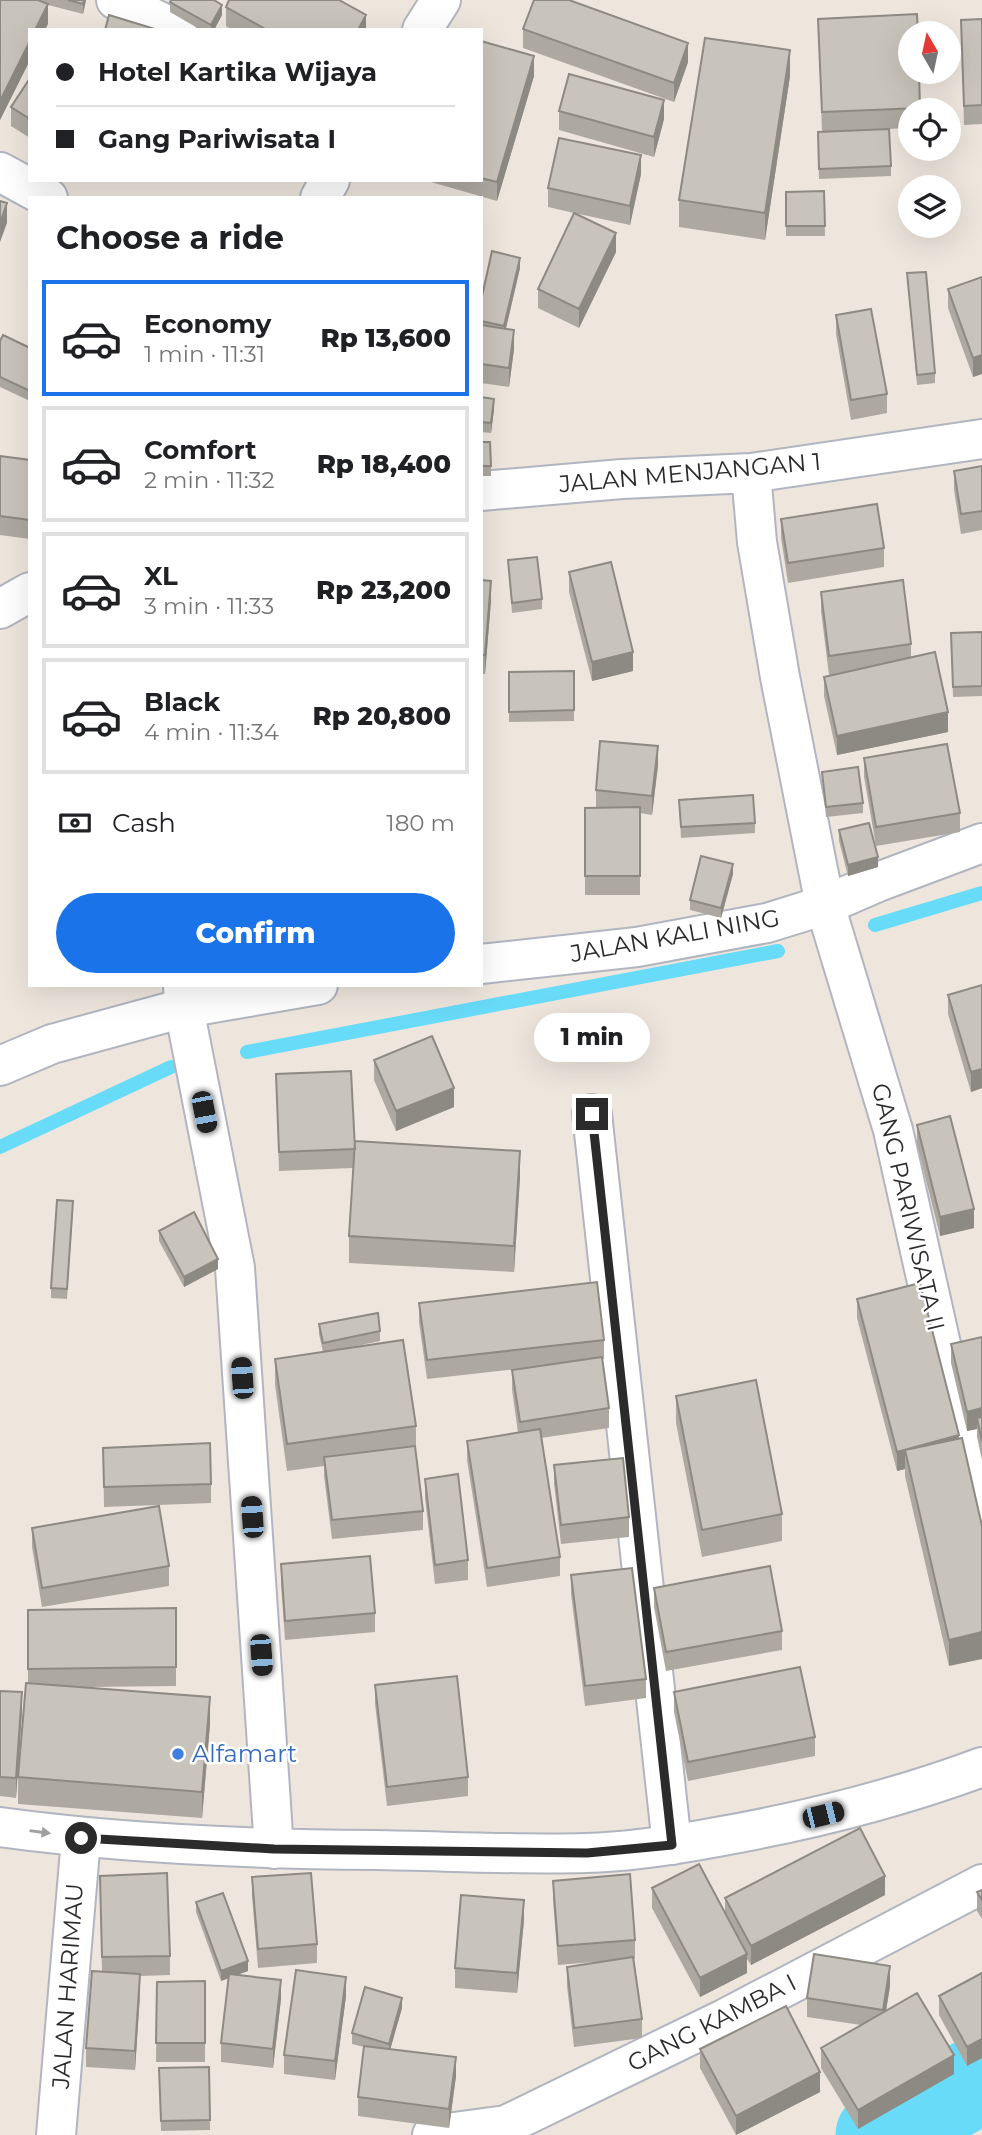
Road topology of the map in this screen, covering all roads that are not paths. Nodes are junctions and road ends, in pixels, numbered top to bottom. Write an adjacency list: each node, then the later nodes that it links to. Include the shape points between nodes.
1 (116, 0): 3 (street)
2 (441, 0): 4 (street)
3 (173, 28)
4 (423, 28)
5 (0, 172): 6 (street)
6 (44, 196)
7 (982, 439): 8 (street, JALAN MENJANGAN 1)
8 (751, 472): 9 (street, JALAN MENJANGAN 1); 13 (street, GANG PARIWISATA II, via 757,542)
9 (483, 491)
10 (28, 593): 11 (street)
11 (0, 609)
12 (982, 843): 13 (street, JALAN KALI NING)
13 (825, 905): 14 (street, JALAN KALI NING, via 768,923 693,938); 19 (street, GANG PARIWISATA II, via 893,1130)
14 (483, 964)
15 (296, 987): 16 (street)
16 (183, 997): 17 (street); 24 (street, via 235,1268)
17 (0, 1066)
18 (592, 1114): 23 (street)
19 (982, 1512)
20 (982, 1767): 23 (street, via 848,1810)
21 (0, 1827): 22 (street, one-way to 22)
22 (81, 1838): 24 (street); 26 (street, JALAN HARIMAU)
23 (672, 1845): 24 (street, via 587,1853)
24 (274, 1849)
25 (982, 1884): 27 (street, GANG KAMBA I, via 722,2020 506,2125)
26 (56, 2135)
27 (432, 2135)

